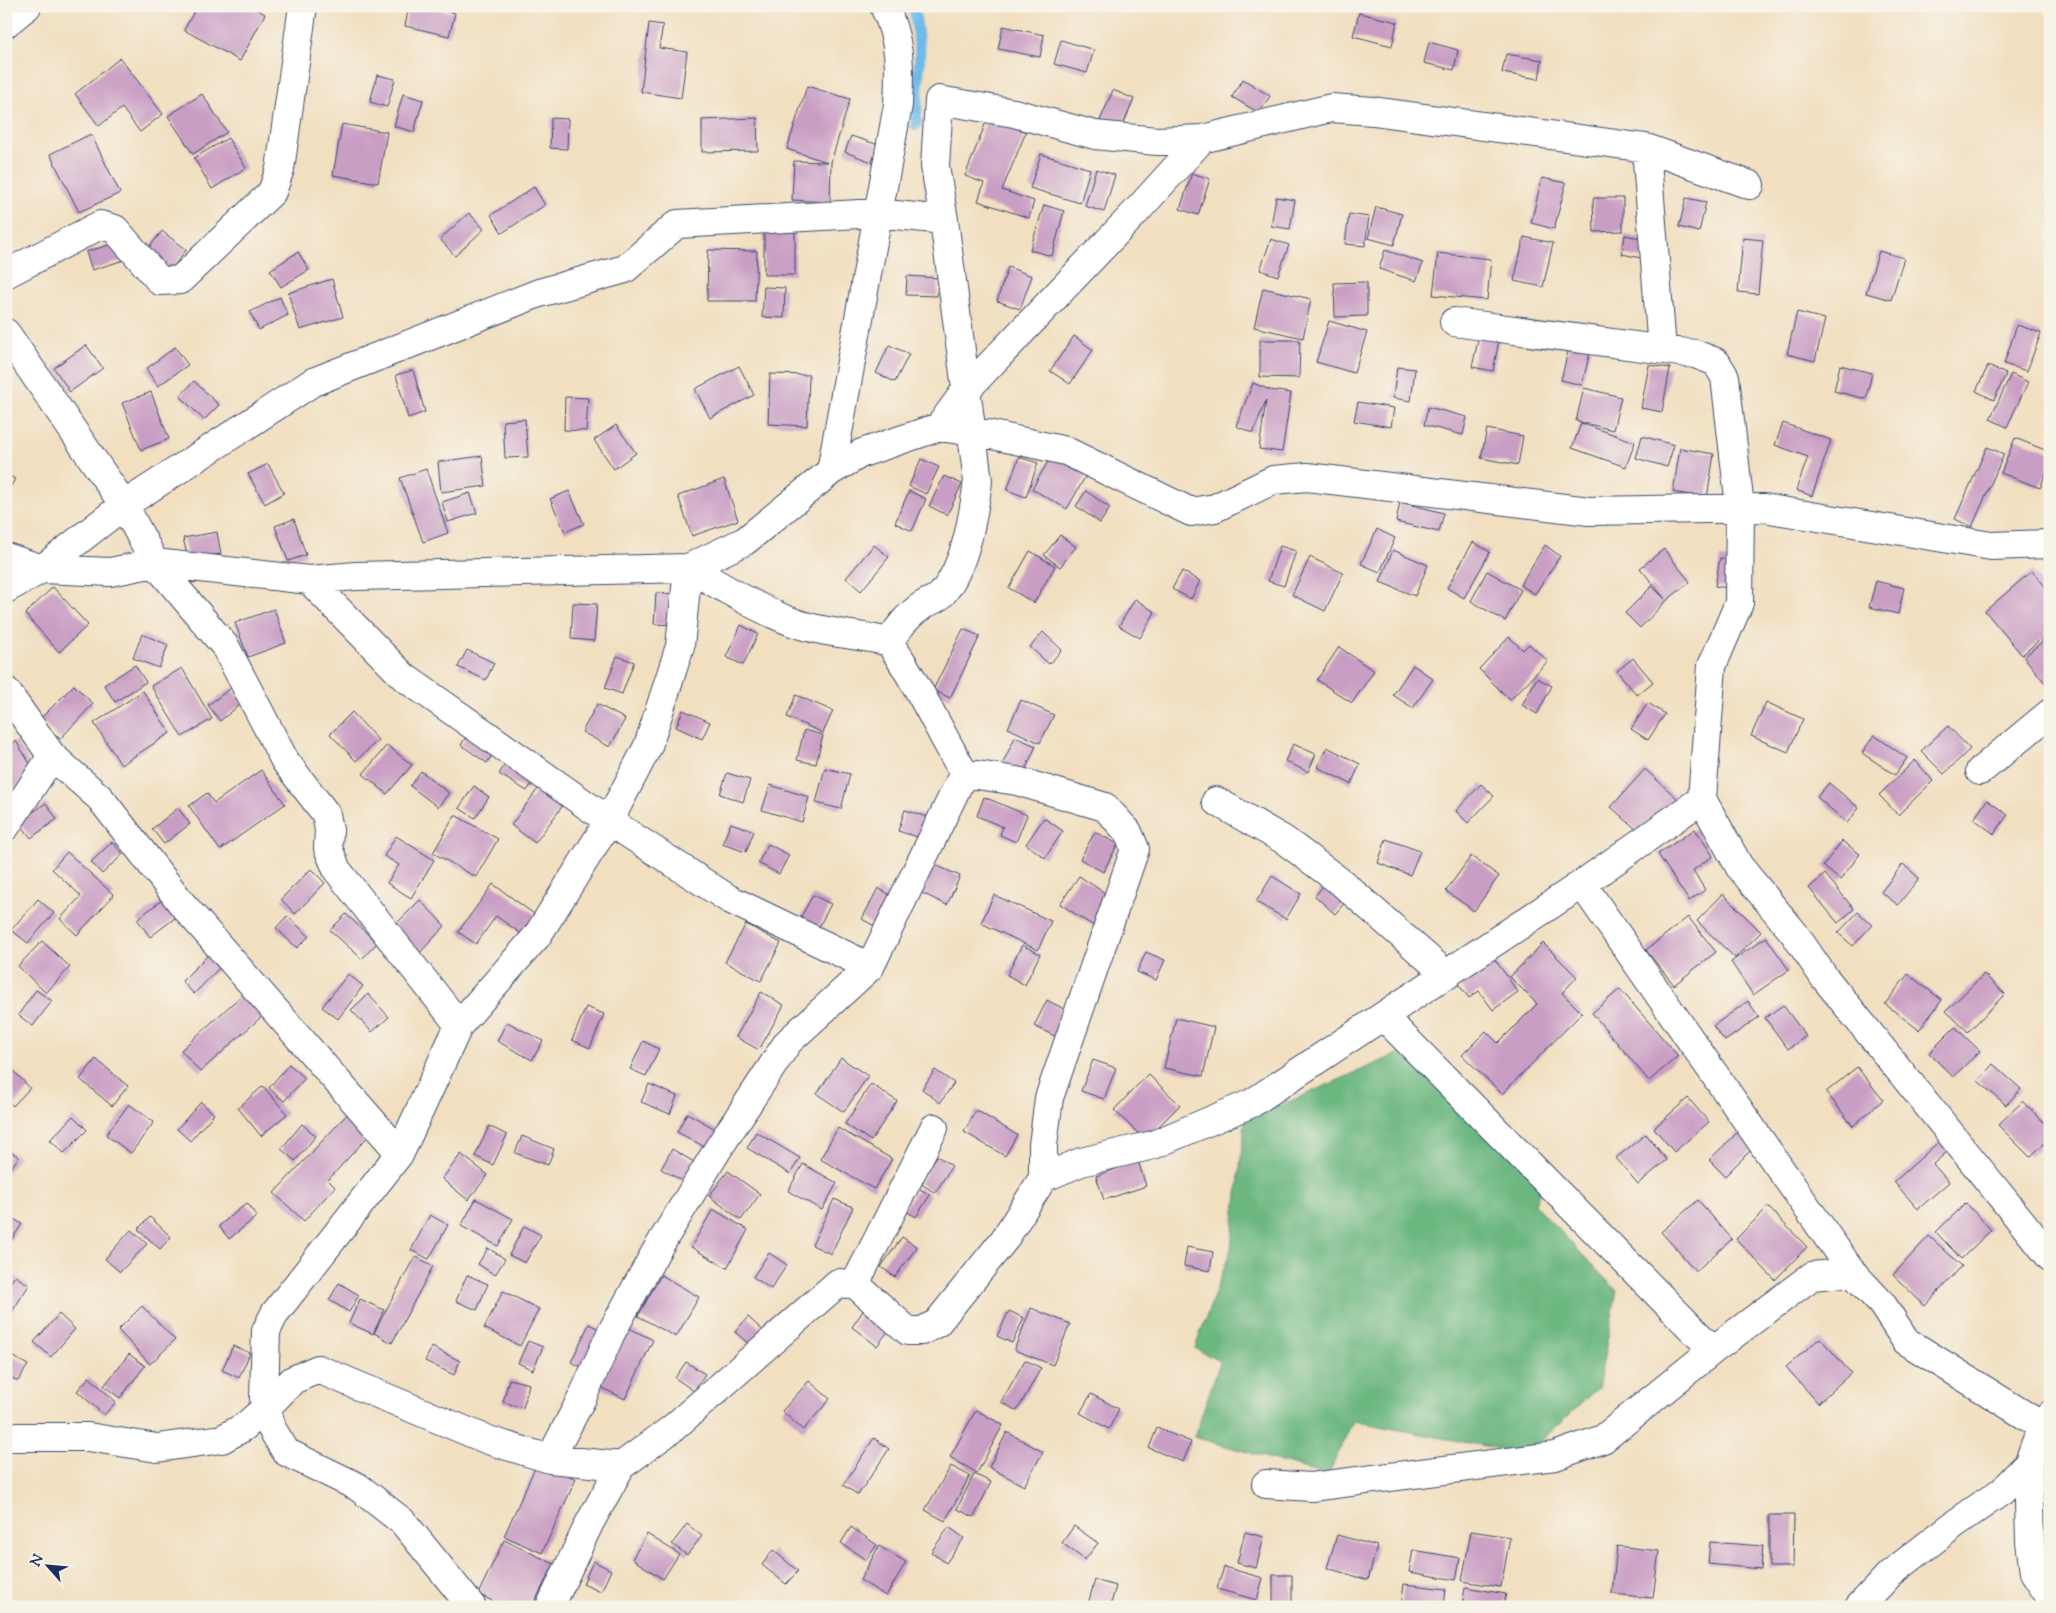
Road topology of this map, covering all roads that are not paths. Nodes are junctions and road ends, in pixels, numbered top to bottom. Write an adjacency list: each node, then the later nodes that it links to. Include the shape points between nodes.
1 (27, 6): 4 (street)
2 (303, 6): 10 (street, via 280,168 272,192 180,280 160,280 115,229 100,225)
3 (884, 6): 8 (street, via 895,30 900,65 899,97)
4 (6, 23)
5 (1202, 139): 6 (street, via 1331,108 1383,112); 9 (street, via 1157,141 1095,135 1014,113 939,100 935,166); 14 (street)
6 (1646, 148): 7 (street); 13 (street)
7 (1750, 185)
8 (878, 212): 9 (street); 17 (street); 18 (street, via 677,224 625,269 539,293 313,382)
9 (944, 220): 14 (street)
10 (6, 274)
11 (1454, 322): 13 (street)
12 (6, 333): 18 (street)
13 (1662, 349): 19 (street, via 1695,354 1716,362 1725,377)
14 (966, 390): 15 (street); 16 (street)
15 (938, 426): 16 (street); 17 (street, via 862,453)
16 (971, 432): 19 (street, via 1066,450 1191,512 1215,508 1273,480 1307,477 1589,511); 27 (street, via 978,481 973,517 957,571 941,595 906,618)
17 (831, 471): 23 (street, via 745,541)
18 (124, 505): 22 (street); 24 (street)
19 (1740, 507): 20 (street, via 1764,508 1991,546); 33 (street, via 1739,603 1712,666)
20 (2050, 544)
21 (6, 556): 24 (street)
22 (155, 563): 24 (street, via 110,572); 25 (street); 41 (street, via 225,646 285,761 326,814 328,848 337,870)
23 (688, 568): 25 (street, via 464,572); 27 (street, via 798,624); 35 (street, via 680,646 648,746)
24 (42, 569): 26 (street)
25 (309, 580): 35 (street, via 404,677)
26 (6, 589)
27 (889, 642): 32 (street, via 909,670)
28 (6, 691): 30 (street)
29 (2050, 713): 31 (street)
30 (52, 756): 36 (street); 43 (street, via 100,798 183,905)
31 (1980, 771)
32 (964, 773): 38 (street); 44 (street, via 1017,781 1105,807 1128,832 1135,850 1049,1098)
33 (1702, 798): 37 (street); 45 (street, via 1739,866 1794,933 1830,985)
34 (1216, 801): 39 (street, via 1284,840 1342,883)
35 (608, 821): 38 (street, via 729,899); 41 (street, via 537,936)
36 (6, 826)
37 (1582, 884): 39 (street); 46 (street)
38 (870, 968): 52 (street, via 788,1042 718,1149 611,1333)
39 (1447, 975): 40 (street)
40 (1383, 1016): 44 (street, via 1252,1103 1153,1145 1080,1162); 48 (street)
41 (459, 1025): 43 (street)
42 (934, 1128): 47 (street)
43 (400, 1153): 49 (street, via 275,1313 266,1331)
44 (1043, 1178): 47 (street, via 1004,1240 937,1323 922,1331 908,1331)
45 (2050, 1257)
46 (1852, 1272): 48 (street, via 1812,1276); 50 (street, via 1882,1304 1906,1340)
47 (855, 1284): 54 (street, via 838,1283 672,1428)
48 (1713, 1350): 55 (street, via 1602,1439 1555,1456 1311,1487)
49 (266, 1408): 51 (street, via 244,1427 222,1439 157,1448 88,1437); 52 (street, via 293,1380 318,1369 488,1440); 57 (street, via 272,1429 286,1452 358,1488 403,1522)
50 (2046, 1420): 53 (street)
51 (6, 1437)
52 (550, 1459): 54 (street)
53 (2028, 1464): 56 (street, via 2034,1573); 59 (street, via 2002,1491 1890,1574)
54 (621, 1466): 58 (street)
55 (1266, 1484)
56 (2050, 1597)
57 (472, 1607)
58 (550, 1607)
59 (1859, 1607)

